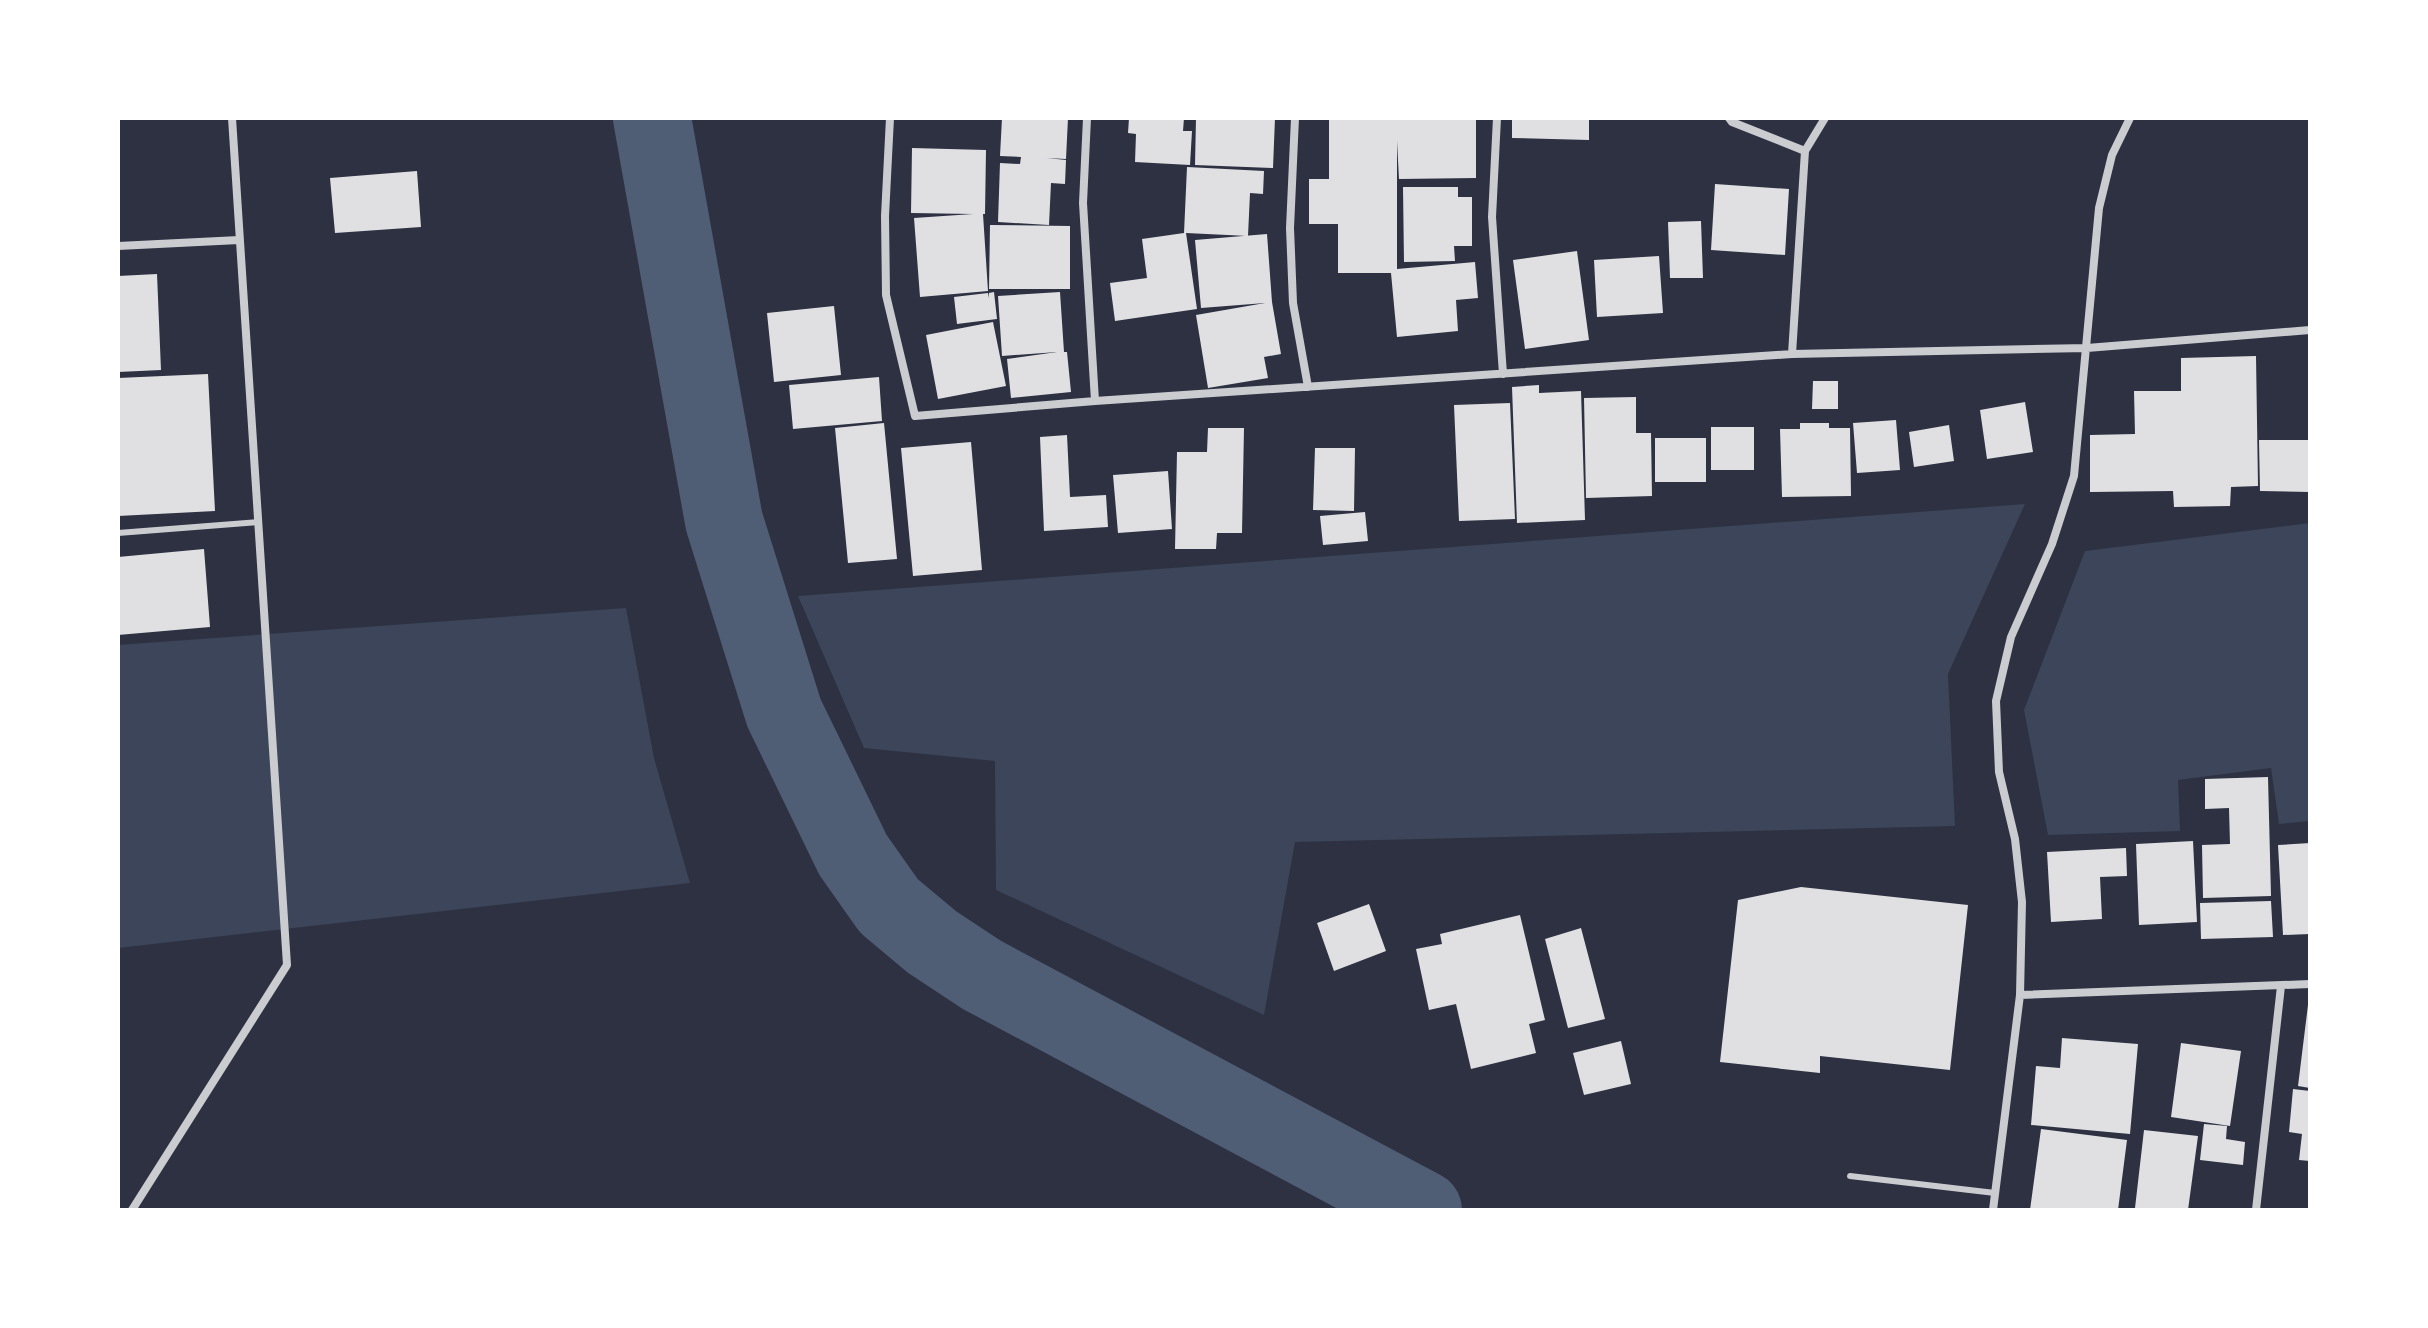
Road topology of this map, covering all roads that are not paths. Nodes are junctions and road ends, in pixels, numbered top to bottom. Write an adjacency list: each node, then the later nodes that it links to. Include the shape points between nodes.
1 (232, 118): 10 (street)
2 (890, 118): 17 (street, via 886,295 915,416)
3 (1087, 118): 17 (street, via 1083,203)
4 (1295, 118): 16 (street, via 1293,303)
5 (1497, 118): 15 (street, via 1492,217)
6 (1729, 118): 9 (street)
7 (1825, 118): 9 (street)
8 (2130, 118): 13 (street, via 2112,155 2099,208)
9 (1805, 151): 14 (street)
10 (239, 240): 11 (street); 18 (street)
11 (118, 246)
12 (2310, 330): 13 (street)
13 (2087, 348): 14 (street); 22 (street, via 2074,476 2052,544 2011,637 1996,701 1999,772 2015,839 2022,902)
14 (1792, 354): 15 (street)
15 (1503, 374): 16 (street)
16 (1308, 387): 17 (street)
17 (1095, 401)
18 (258, 522): 19 (lane); 25 (street, via 287,965)
19 (118, 533)
20 (2310, 984): 21 (street)
21 (2281, 986): 22 (street); 27 (street)
22 (2020, 995): 24 (street)
23 (1850, 1176): 24 (lane)
24 (1995, 1193): 26 (street)
25 (132, 1210)
26 (1993, 1210)
27 (2256, 1210)

